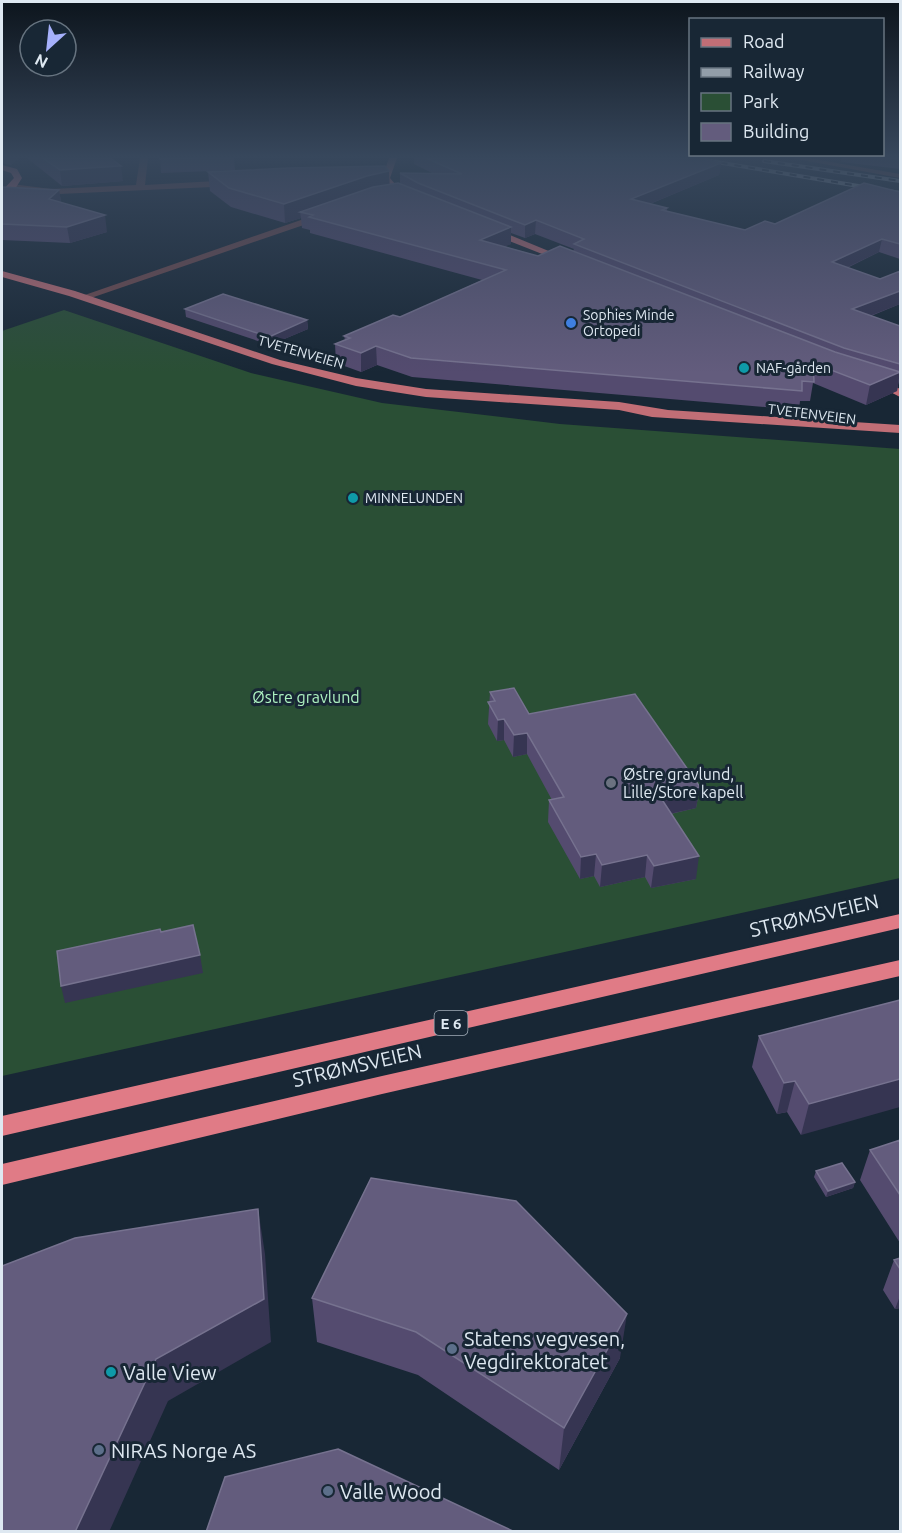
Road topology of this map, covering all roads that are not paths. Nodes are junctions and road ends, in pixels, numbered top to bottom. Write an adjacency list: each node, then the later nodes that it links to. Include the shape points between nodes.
1 (281, 230): 6 (street)
2 (488, 230): 3 (main road)
3 (584, 268)
4 (4, 274): 5 (main road, TVETENVEIEN)
5 (51, 289): 6 (main road, TVETENVEIEN); 7 (main road, TVETENVEIEN, via 104,311)
6 (84, 297): 7 (main road, TVETENVEIEN)
7 (171, 327): 10 (main road, TVETENVEIEN, via 321,375 460,400)
8 (900, 387): 9 (main road, via 877,382)
9 (900, 394)
10 (720, 418): 11 (main road, TVETENVEIEN); 12 (main road, TVETENVEIEN)
11 (900, 429)
12 (900, 438)
13 (900, 921): 15 (highway, STRØMSVEIEN / E 6)
14 (900, 968): 16 (highway, STRØMSVEIEN)
15 (2, 1126)
16 (2, 1176)

